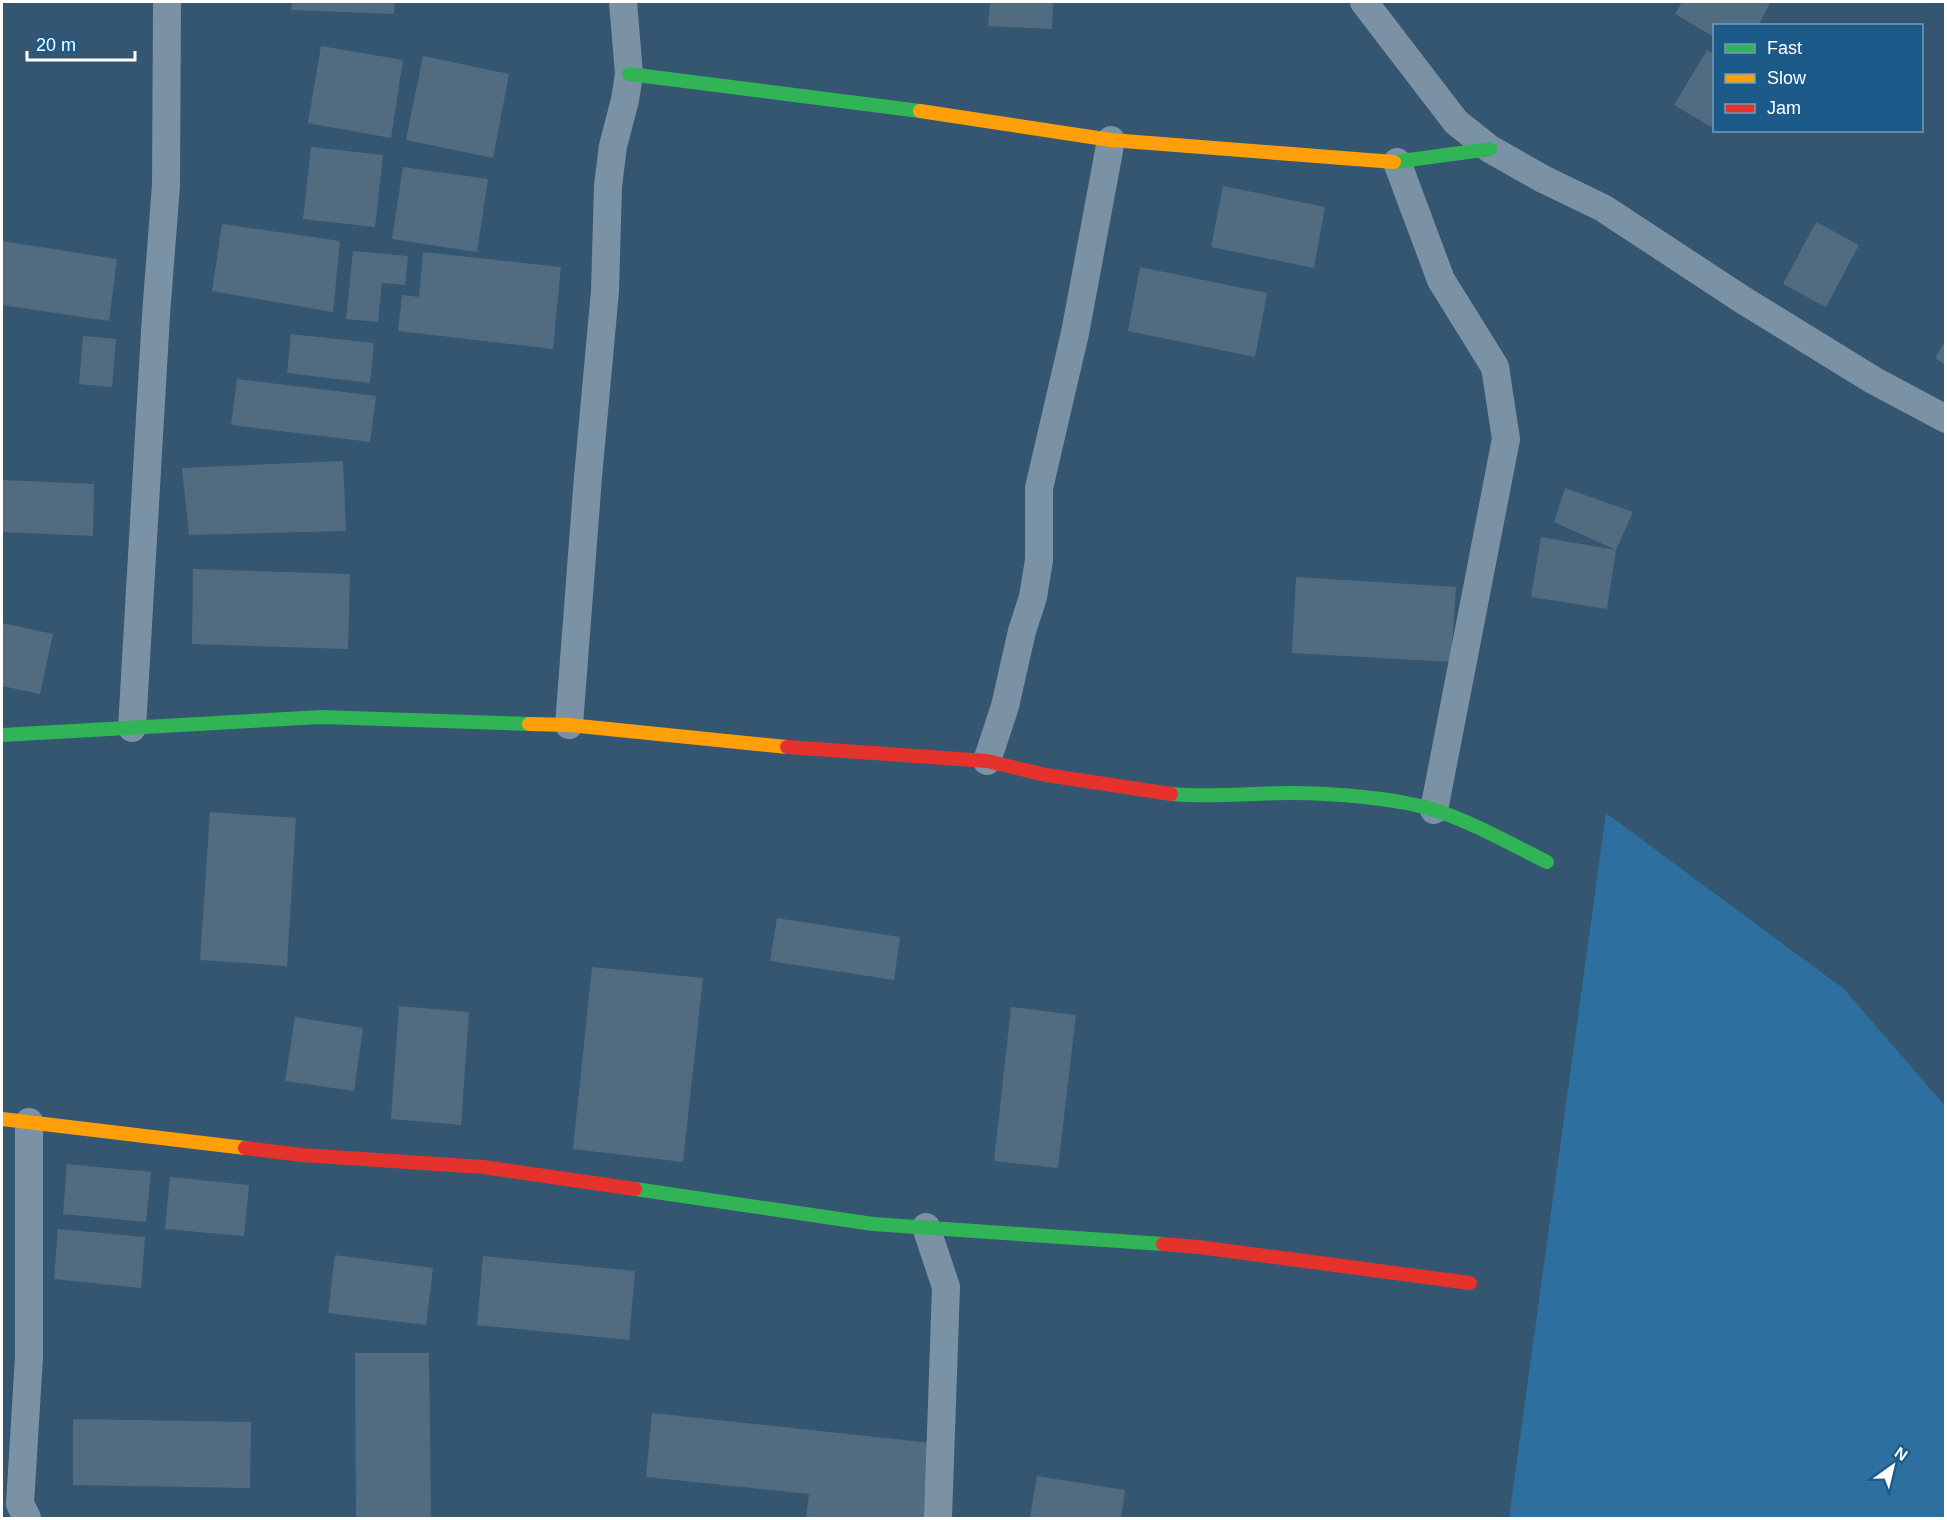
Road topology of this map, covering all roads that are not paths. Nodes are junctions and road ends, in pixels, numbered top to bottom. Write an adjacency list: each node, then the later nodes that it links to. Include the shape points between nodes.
1 (167, 2): 10 (street, via 166,185)
2 (623, 2): 4 (street)
3 (1364, 2): 6 (street, via 1456,122)
4 (629, 74): 5 (street, via 872,104); 9 (street, via 608,186 605,291)
5 (1111, 140): 7 (street); 12 (street, via 1075,333 1039,488 1039,560 1033,597)
6 (1490, 149): 7 (street); 8 (street, via 1603,208 1873,380)
7 (1396, 162): 13 (street, via 1441,280 1495,367 1506,439)
8 (1946, 419)
9 (569, 725): 10 (street, via 321,717); 12 (street, via 785,747)
10 (132, 728): 11 (street)
11 (2, 735)
12 (987, 760): 13 (street, via 1046,775 1147,792 1191,796 1292,793 1377,799)
13 (1434, 810): 14 (street)
14 (1547, 862)
15 (15, 1121): 16 (street, via 302,1155 483,1167 873,1224); 18 (street, via 29,1356 20,1504)
16 (926, 1227): 17 (street, via 1199,1247); 19 (street, via 946,1287)
17 (1470, 1283)
18 (27, 1518)
19 (938, 1518)

